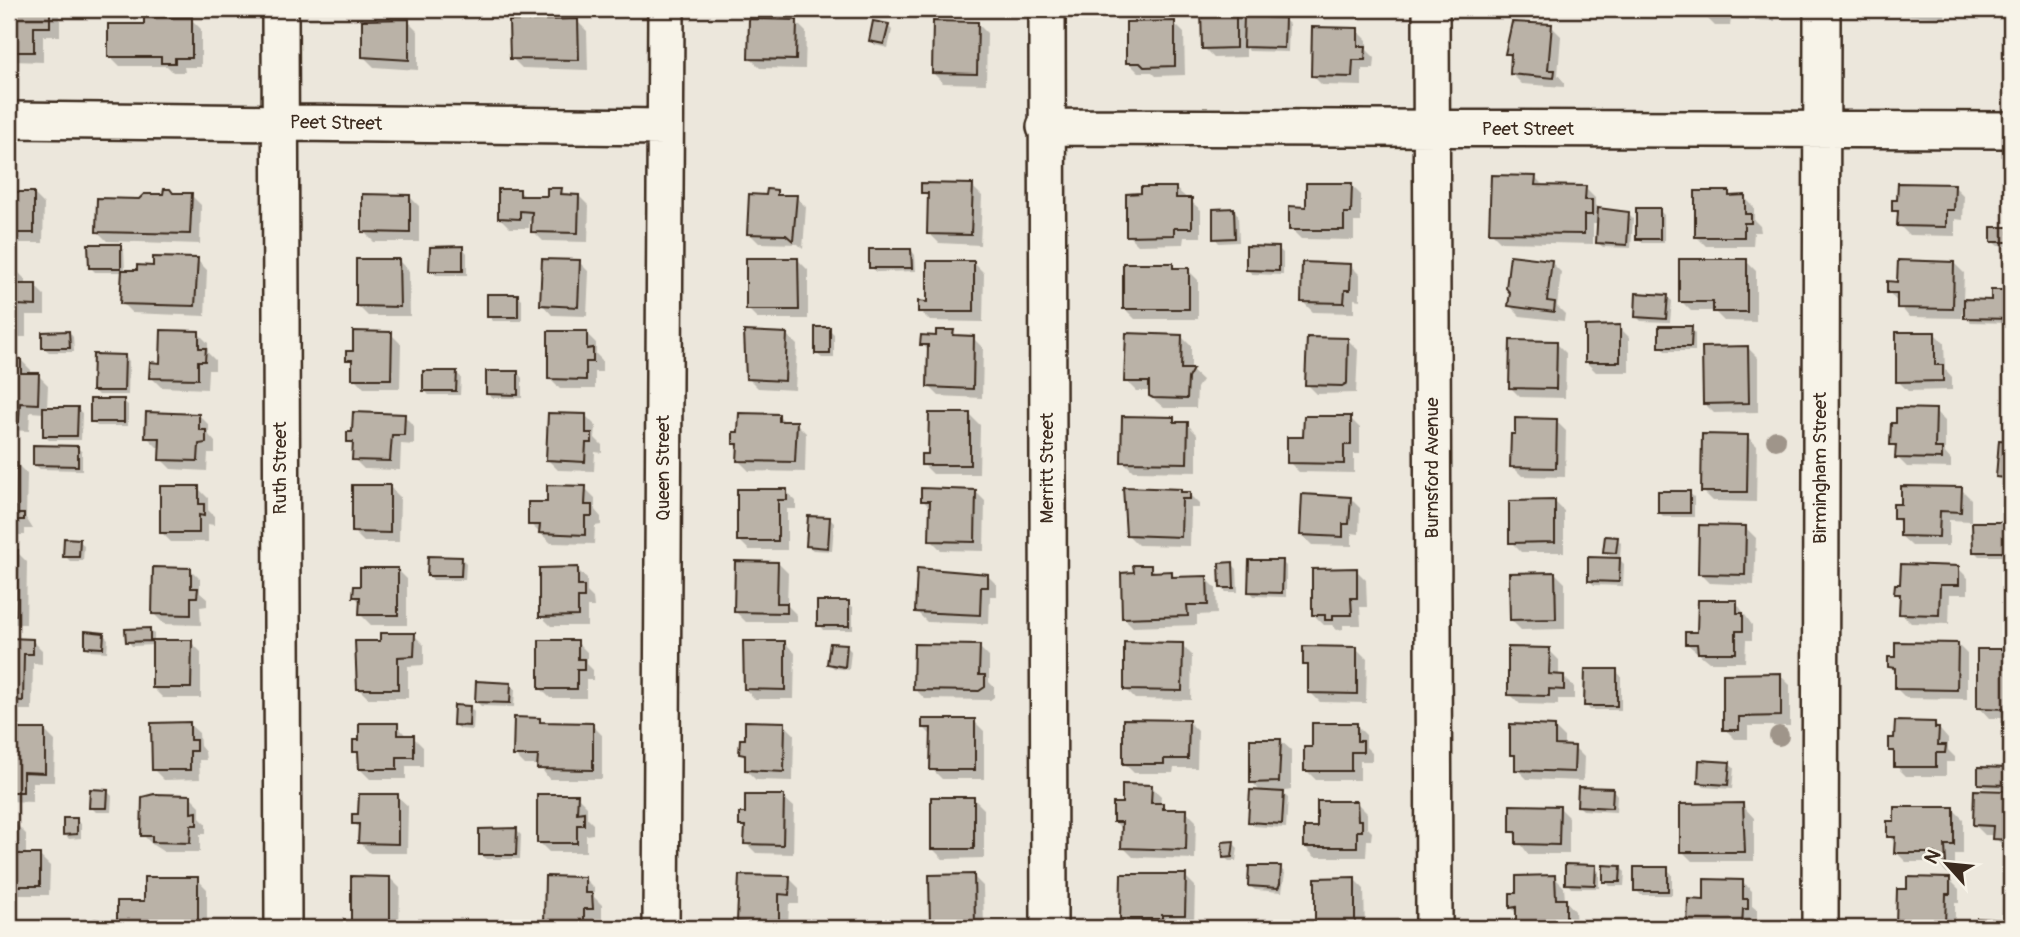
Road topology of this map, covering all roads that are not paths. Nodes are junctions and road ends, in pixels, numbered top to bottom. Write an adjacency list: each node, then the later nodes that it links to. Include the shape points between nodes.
1 (279, 9): 7 (street, Ruth Street)
2 (666, 9): 9 (street, Queen Street)
3 (1047, 9): 8 (street, Merritt Street)
4 (1431, 9): 10 (street, Burnsford Avenue)
5 (1822, 9): 11 (street, Birmingham Street)
6 (9, 120): 7 (street, Peet Street)
7 (278, 123): 9 (street, Peet Street); 13 (street, Ruth Street)
8 (1045, 127): 10 (street, Peet Street); 15 (street, Merritt Street)
9 (664, 128): 14 (street, Queen Street)
10 (1430, 129): 11 (street, Peet Street); 16 (street, Burnsford Avenue)
11 (1820, 129): 12 (street, Peet Street); 17 (street, Birmingham Street)
12 (2011, 130)
13 (282, 928)
14 (661, 928)
15 (1049, 928)
16 (1434, 928)
17 (1820, 928)

